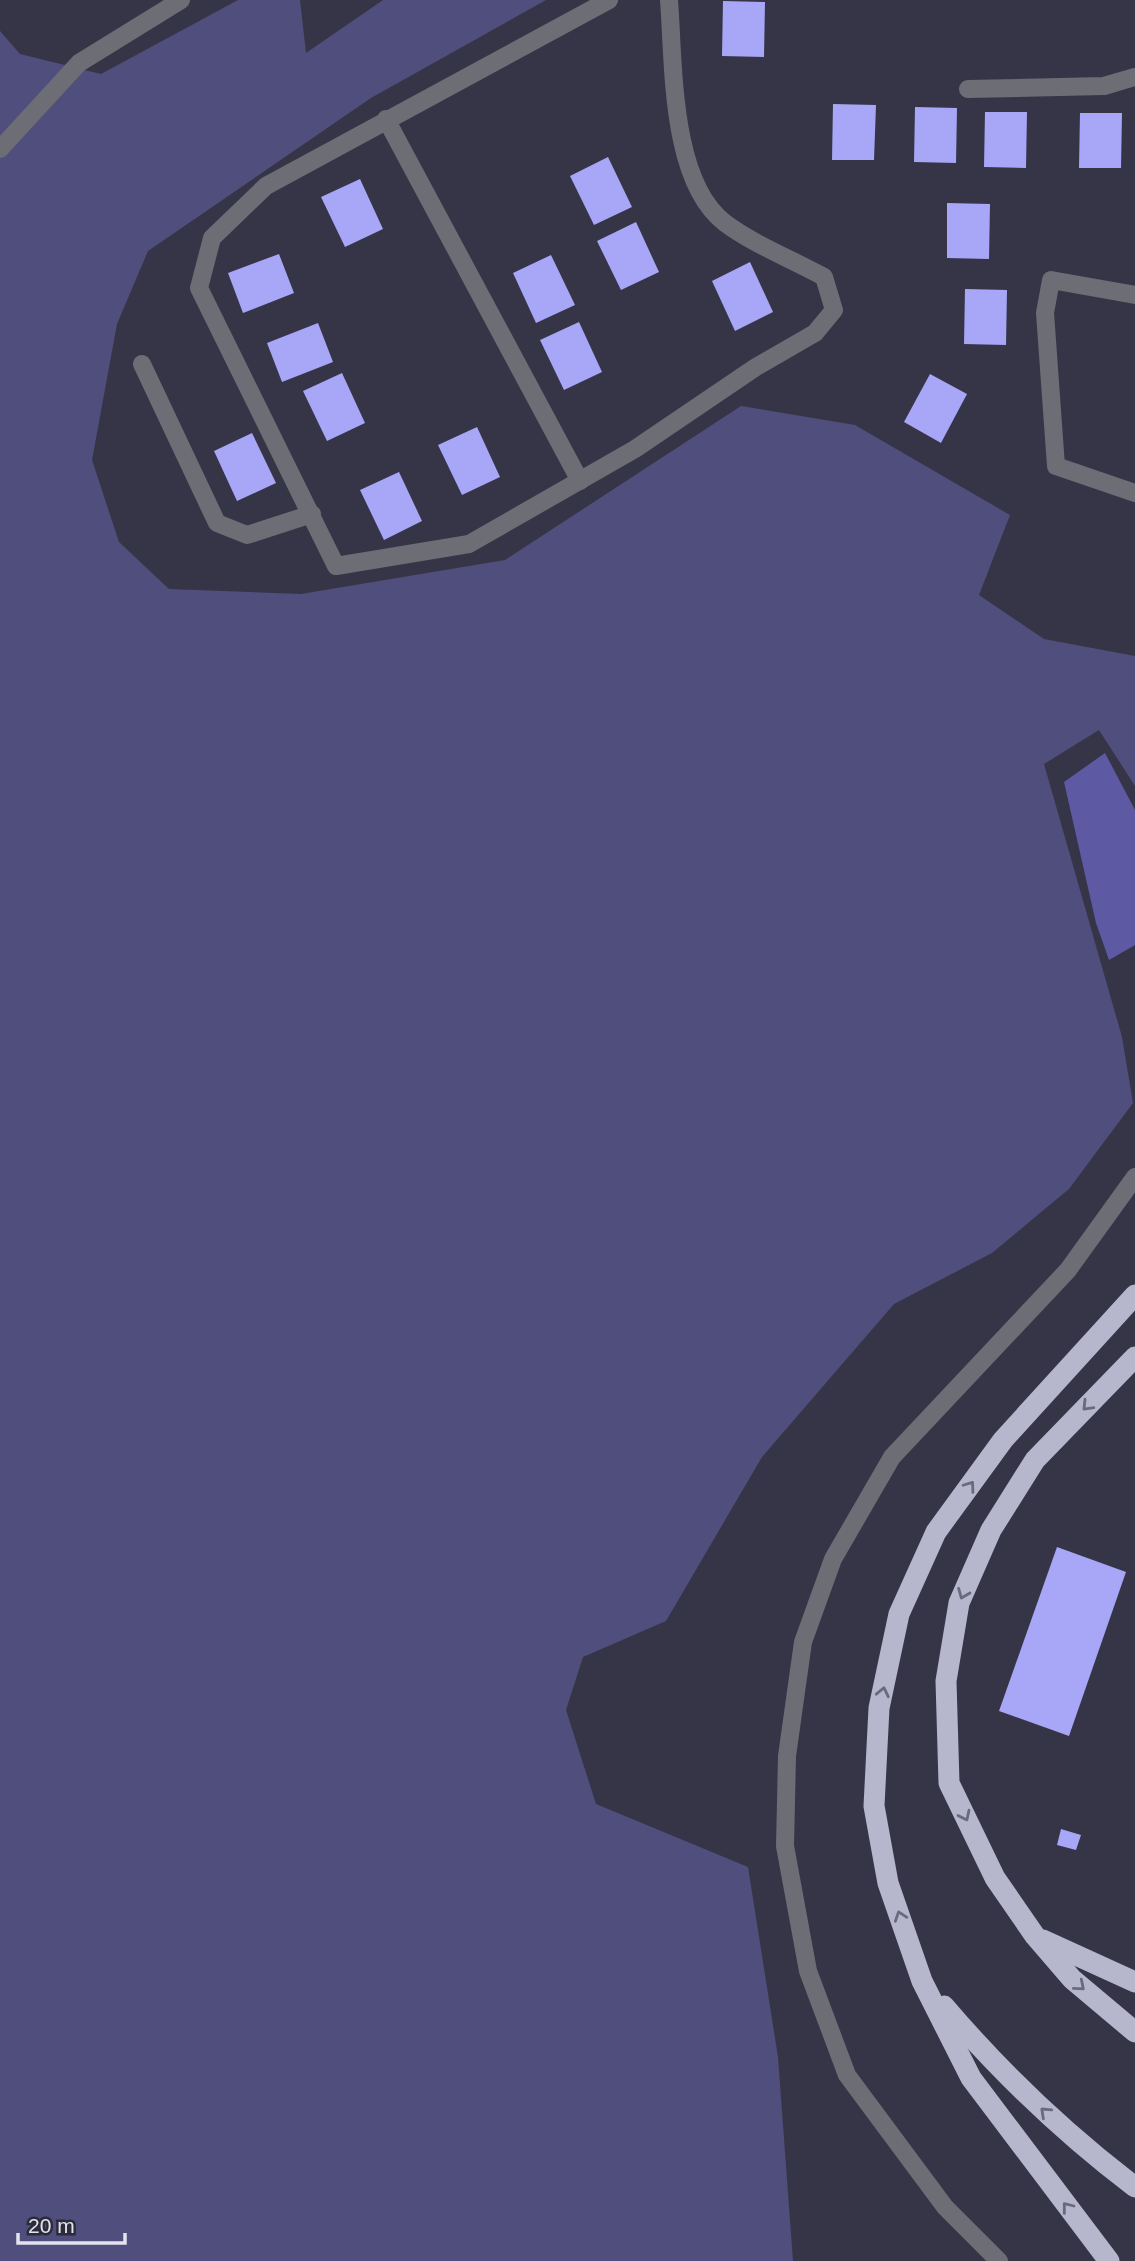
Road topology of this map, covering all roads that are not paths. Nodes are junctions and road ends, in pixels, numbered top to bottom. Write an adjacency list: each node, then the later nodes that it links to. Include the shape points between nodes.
1 (181, 0): 7 (street, via 79,63)
2 (609, 0): 6 (street)
3 (669, 0): 10 (street, via 678,116 695,187 724,222 824,277 834,310 815,333)
4 (1135, 77): 5 (street, via 1104,86)
5 (968, 89)
6 (386, 119): 10 (street); 12 (street, via 266,186 212,238 199,288)
7 (0, 149)
8 (1135, 295): 11 (street, via 1051,280 1045,313 1056,466)
9 (142, 364): 12 (street, via 217,523 247,535)
10 (580, 481): 12 (street, via 469,544 336,566)
11 (1135, 493)
12 (312, 514)
13 (1135, 1177): 21 (street, via 1068,1270 892,1457 833,1559 803,1642 787,1756 785,1846 808,1971 847,2075 945,2207)
14 (1135, 1295): 17 (highway, one-way to 14, via 888,1883 874,1806 879,1708 899,1614 936,1532 996,1450)
15 (1135, 1357): 16 (highway, one-way to 16, via 1035,1460 991,1530 959,1603 946,1681 949,1783 995,1878)
16 (1035, 1936): 18 (highway); 19 (highway, one-way to 19, via 1072,1979)
17 (922, 1981): 20 (highway, one-way to 17, via 1084,2148 994,2065); 22 (highway, one-way to 17, via 971,2078)
18 (1135, 1982)
19 (1135, 2032)
20 (1135, 2187)
21 (999, 2261)
22 (1109, 2261)

